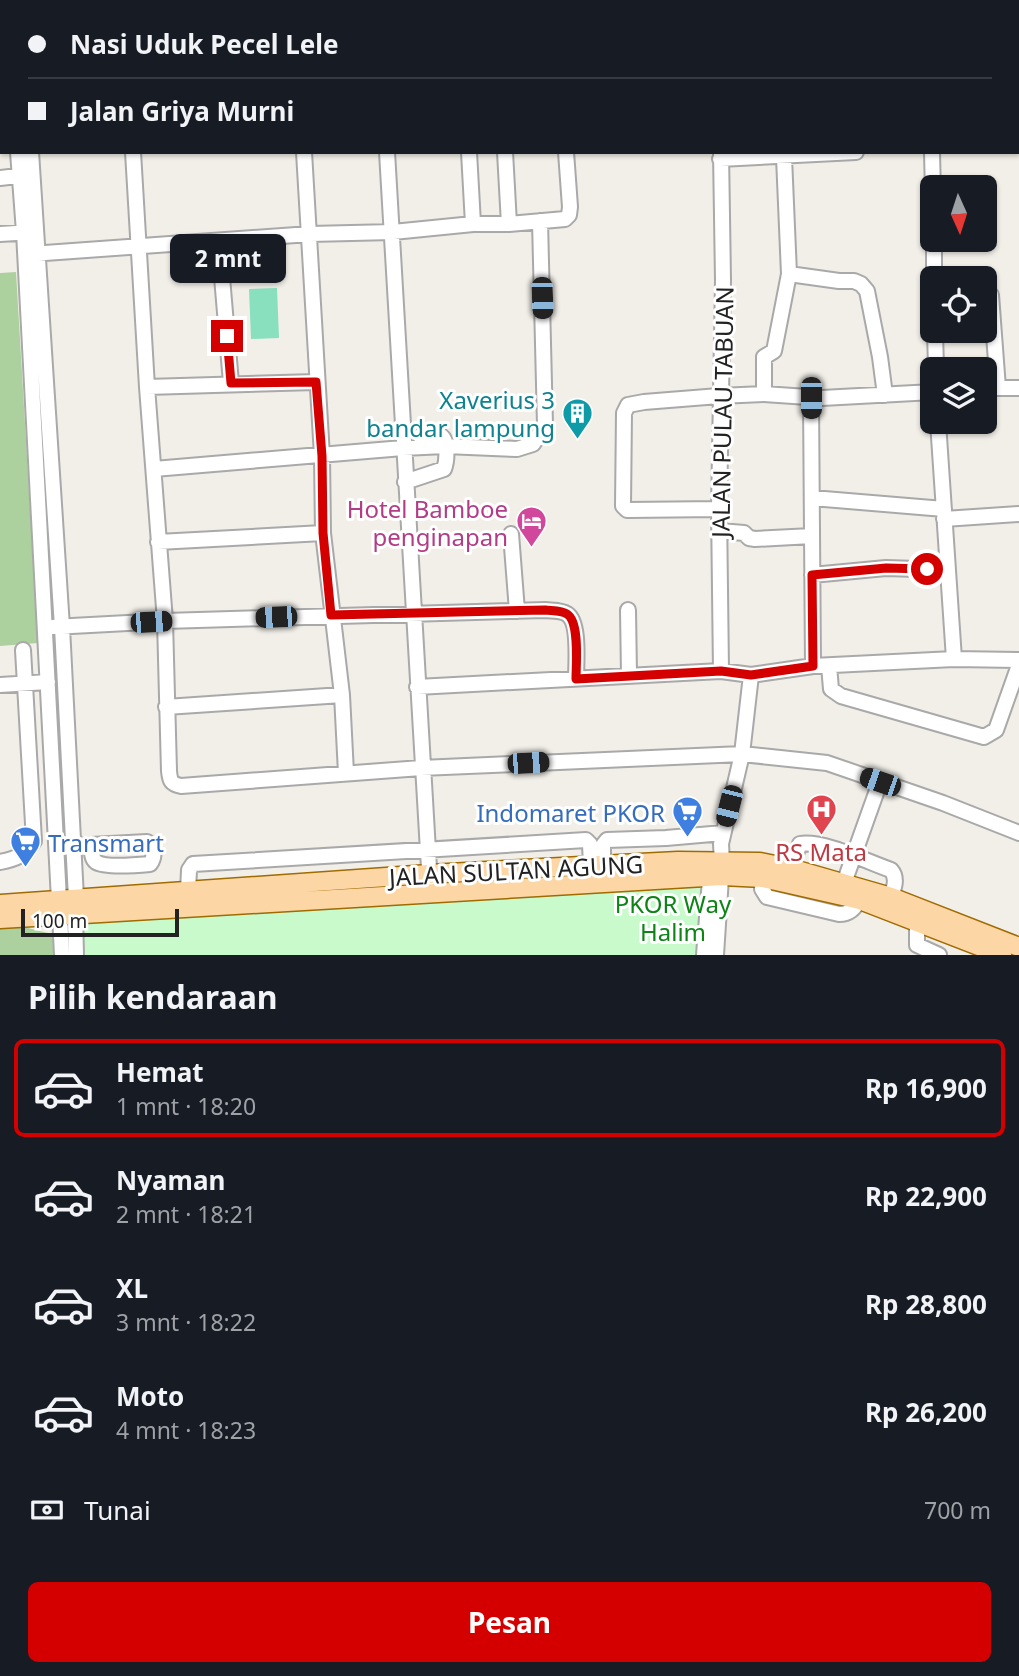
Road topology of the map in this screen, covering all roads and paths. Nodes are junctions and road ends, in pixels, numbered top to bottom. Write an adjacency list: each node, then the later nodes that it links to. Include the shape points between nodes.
1 (19, 154): 13 (street)
2 (31, 154): 13 (street)
3 (133, 154): 24 (street)
4 (304, 154): 22 (street)
5 (387, 154): 20 (street)
6 (469, 154): 17 (street)
7 (505, 154): 18 (street)
8 (566, 154): 16 (street, via 569,215)
9 (808, 154): 12 (street)
10 (932, 154): 14 (street)
11 (721, 156): 12 (street); 35 (street, JALAN PULAU TABUAN)
12 (784, 157): 26 (street)
13 (26, 175): 15 (street); 19 (street)
14 (933, 175)
15 (0, 178)
16 (540, 221): 18 (street); 39 (street, via 545,425 533,444 517,449)
17 (473, 224): 18 (street); 20 (street)
18 (509, 224)
19 (31, 232): 21 (street); 25 (street)
20 (393, 232): 22 (street); 40 (street)
21 (0, 233)
22 (310, 234): 23 (street); 27 (street)
23 (219, 242): 24 (street); 28 (street)
24 (138, 245): 25 (street); 29 (street)
25 (32, 254): 60 (street); 61 (street)
26 (789, 274): 33 (street, via 775,351 764,357); 34 (street, via 854,281 867,291)
27 (316, 382): 28 (street); 41 (street)
28 (231, 383): 29 (street)
29 (147, 387): 42 (street)
30 (997, 388): 31 (street)
31 (1019, 388)
32 (920, 393): 34 (street)
33 (764, 394): 35 (street); 36 (street)
34 (884, 395): 36 (street)
35 (719, 396): 45 (street, JALAN PULAU TABUAN); 45 (street, via 628,405 624,413 623,506 642,511)
36 (811, 398): 44 (street)
37 (939, 434): 46 (street)
38 (420, 436): 39 (street, via 440,435)
39 (445, 446): 40 (street); 43 (street, via 444,469)
40 (403, 448): 41 (street); 43 (street)
41 (322, 456): 42 (street); 49 (street)
42 (154, 469): 52 (street)
43 (405, 482): 57 (street)
44 (812, 498): 46 (street); 51 (street)
45 (719, 509): 48 (street, JALAN PULAU TABUAN)
46 (944, 514): 47 (street); 53 (street)
47 (1019, 514)
48 (720, 531): 51 (street, via 755,539); 67 (street, JALAN PULAU TABUAN)
49 (323, 533): 52 (street); 58 (street)
50 (511, 534): 56 (street)
51 (812, 536): 54 (street)
52 (158, 542): 59 (street)
53 (948, 570): 54 (street, via 886,568); 63 (street)
54 (812, 575): 65 (street)
55 (628, 610): 68 (street)
56 (517, 611): 57 (street); 70 (street, via 566,612 573,620)
57 (414, 614): 58 (street); 74 (street)
58 (331, 615): 59 (street); 75 (street)
59 (165, 621): 60 (street); 76 (street)
60 (62, 627): 61 (street); 89 (street)
61 (45, 628): 71 (street)
62 (23, 650): 72 (street)
63 (954, 659): 64 (street); 66 (street)
64 (1019, 663): 66 (street, via 996,730 984,737 841,696 831,689)
65 (813, 666): 66 (street); 69 (street)
66 (829, 666)
67 (721, 671): 68 (street); 69 (street)
68 (629, 675): 70 (street)
69 (751, 675): 79 (street)
70 (576, 679): 74 (street)
71 (48, 682): 72 (street); 77 (street)
72 (24, 683): 73 (street); 78 (street)
73 (0, 685)
74 (417, 687): 80 (street)
75 (342, 695): 76 (street); 81 (street)
76 (166, 707): 81 (street, via 173,784)
77 (50, 718): 78 (street); 84 (street)
78 (27, 719): 83 (street)
79 (742, 754): 80 (street); 82 (street, via 827,763); 93 (street)
80 (421, 768): 81 (street); 90 (street)
81 (346, 773)
82 (880, 782): 85 (street); 92 (street)
83 (34, 808): 84 (street); 94 (street, via 34,841 26,853)
84 (54, 808): 105 (street)
85 (1019, 833)
86 (666, 838): 93 (street); 95 (street); 96 (street, via 607,839)
87 (521, 844): 90 (street); 96 (street, via 586,840); 98 (street)
88 (92, 845): 89 (street)
89 (73, 846): 105 (street)
90 (428, 849): 91 (street); 100 (street)
91 (344, 855): 99 (street); 102 (street, via 193,864)
92 (852, 856): 97 (street, via 800,844); 101 (street); 103 (street, via 894,873)
93 (718, 859): 95 (main road, JALAN SULTAN AGUNG); 97 (main road, JALAN SULTAN AGUNG); 100 (main road, JALAN SULTAN AGUNG); 107 (main road, JALAN SULTAN AGUNG, via 763,878 860,900); 111 (street); 112 (street)
94 (0, 862)
95 (666, 862): 96 (main road, JALAN SULTAN AGUNG)
96 (597, 866): 98 (main road, JALAN SULTAN AGUNG)
97 (790, 868): 101 (main road, JALAN SULTAN AGUNG)
98 (523, 869): 100 (main road, JALAN SULTAN AGUNG)
99 (344, 880): 100 (main road, JALAN SULTAN AGUNG); 102 (main road, JALAN SULTAN AGUNG)
100 (430, 883): 105 (main road, JALAN SULTAN AGUNG)
101 (844, 883): 103 (main road, JALAN SULTAN AGUNG)
102 (188, 891): 105 (main road, JALAN SULTAN AGUNG)
103 (891, 897): 108 (main road, JALAN SULTAN AGUNG)
104 (0, 904): 105 (main road, JALAN SULTAN AGUNG)
105 (67, 907): 106 (main road, JALAN SULTAN AGUNG); 109 (street); 110 (street)
106 (0, 919)
107 (917, 922): 113 (street, via 917,944); 114 (main road, JALAN SULTAN AGUNG)
108 (1019, 947)
109 (62, 955)
110 (76, 955)
111 (704, 955)
112 (716, 955)
113 (939, 955)
114 (1002, 955)

